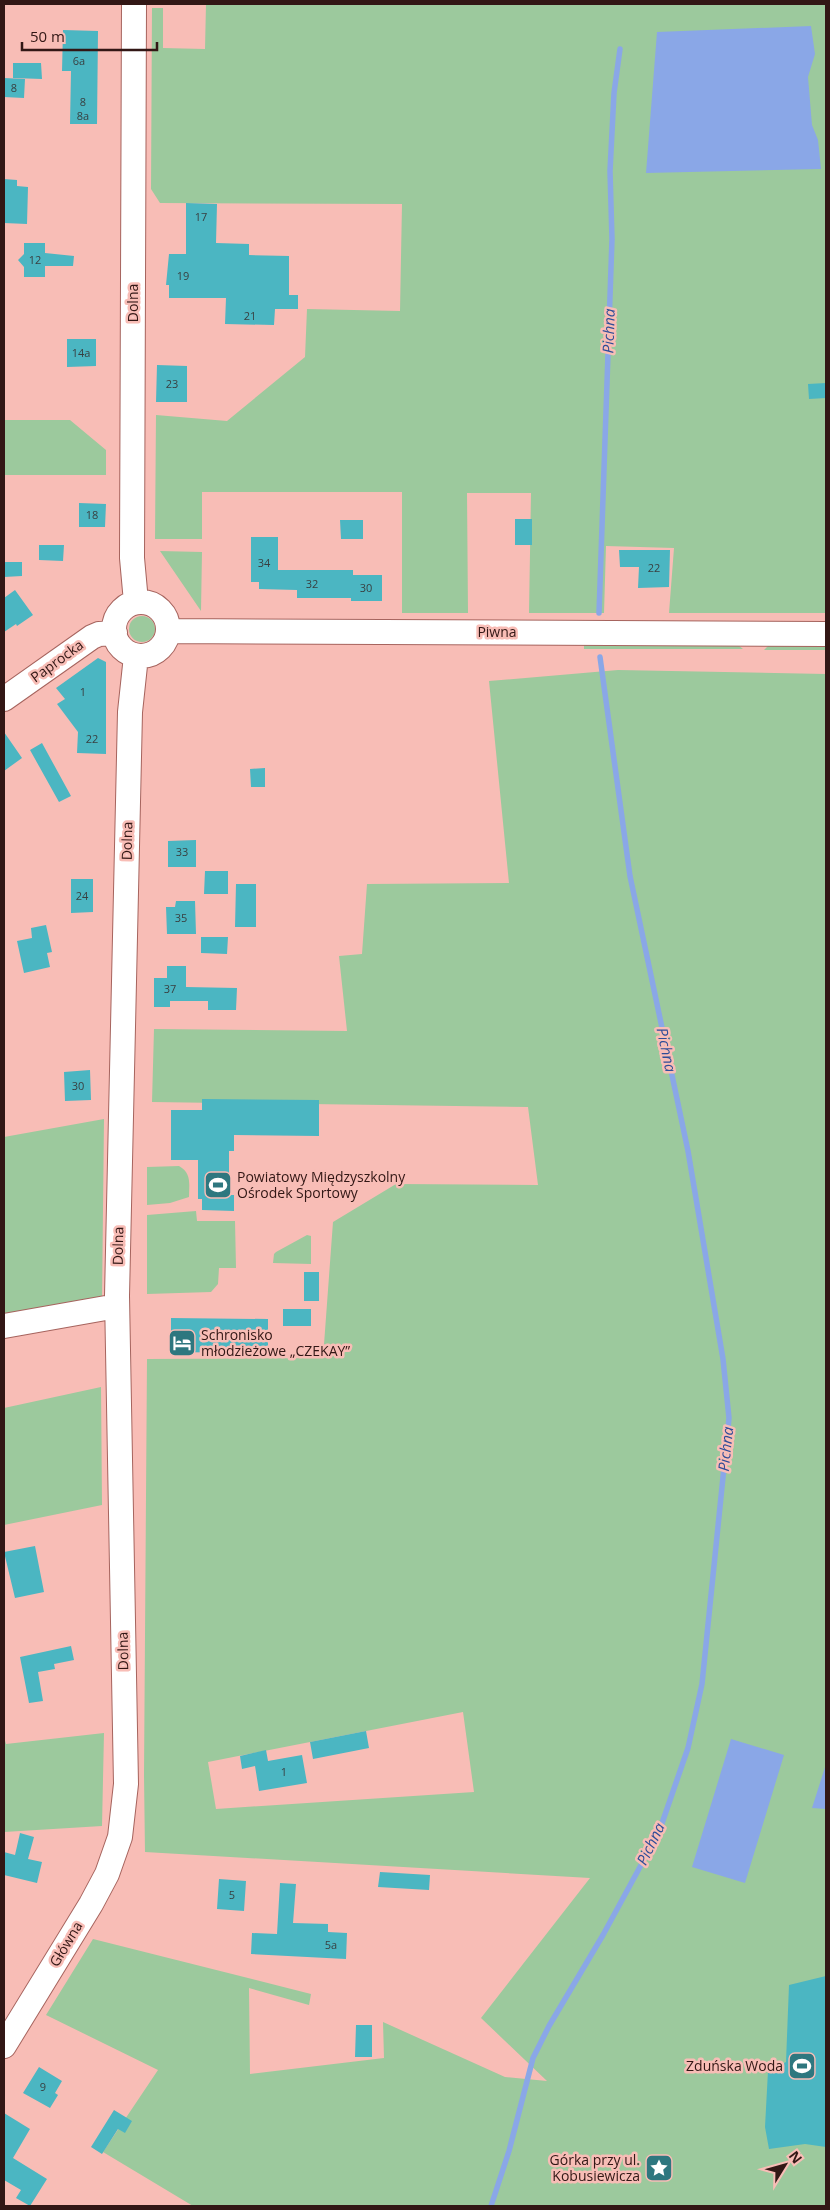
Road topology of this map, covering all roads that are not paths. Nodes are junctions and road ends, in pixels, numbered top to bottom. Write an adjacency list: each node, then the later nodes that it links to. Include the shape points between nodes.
1 (134, 4): 2 (street, Dolna, via 132,558)
2 (136, 602): 3 (street, via 159,608 165,615); 4 (street, via 120,613)
3 (169, 630): 5 (street, Piwna); 6 (street, via 162,648 145,656)
4 (114, 633): 6 (street, via 122,648); 7 (street, Paprocka, via 92,636)
5 (826, 634)
6 (136, 656): 8 (street, Dolna, via 130,712)
7 (4, 699)
8 (117, 1306): 9 (street); 10 (street, Dolna, via 126,1784)
9 (4, 1326)
10 (120, 1837): 11 (street, Główna, via 107,1874 91,1904)
11 (4, 2046)

